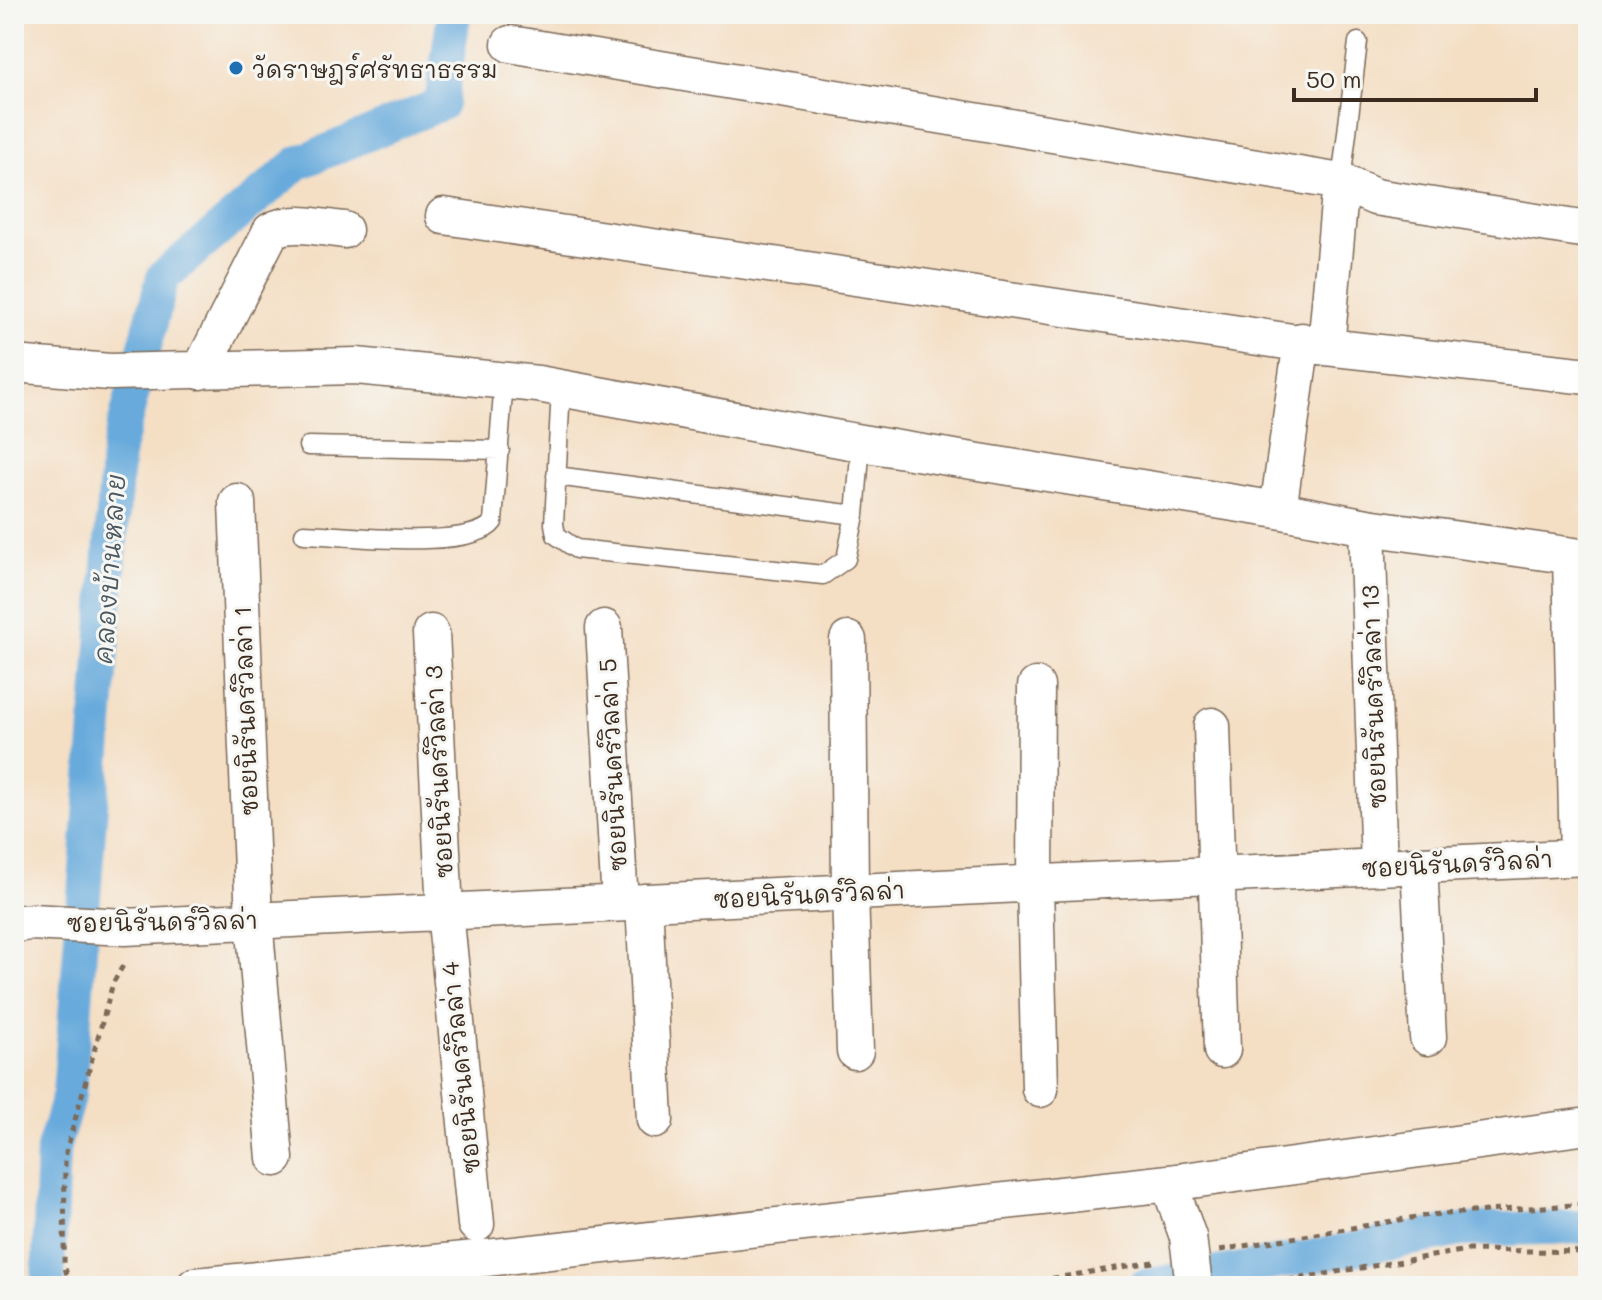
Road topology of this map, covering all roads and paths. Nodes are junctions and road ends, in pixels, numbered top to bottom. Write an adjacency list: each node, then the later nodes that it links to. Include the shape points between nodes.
1 (1358, 42): 3 (lane)
2 (510, 44): 3 (street)
3 (1341, 182): 6 (street, via 1375,197); 7 (street)
4 (444, 216): 7 (street)
5 (344, 230): 9 (street, via 289,225 271,231)
6 (1588, 230)
7 (1314, 344): 10 (street); 18 (street)
8 (14, 364): 9 (street, via 110,372)
9 (200, 371): 11 (street, via 356,366)
10 (1588, 376)
11 (504, 380): 12 (street); 15 (lane)
12 (561, 388): 13 (street); 16 (lane)
13 (861, 443): 18 (street); 19 (lane)
14 (308, 446): 15 (lane)
15 (500, 450): 21 (lane, via 493,522 483,532 426,539)
16 (556, 476): 19 (lane); 19 (lane, via 556,535 576,549 823,575 846,559)
17 (237, 502): 36 (street, ซอยนิรันดร์วิลล่า 1)
18 (1278, 510): 20 (street)
19 (855, 515)
20 (1367, 527): 22 (street); 30 (street, ซอยนิรันดร์วิลล่า 13)
21 (304, 534)
22 (1580, 557): 28 (street)
23 (604, 628): 34 (street, ซอยนิรันดร์วิลล่า 5)
24 (431, 633): 35 (street, ซอยนิรันดร์วิลล่า 3)
25 (848, 640): 33 (street)
26 (1036, 686): 32 (street)
27 (1212, 726): 31 (street)
28 (1583, 857): 29 (street, ซอยนิรันดร์วิลล่า)
29 (1419, 865): 30 (street, ซอยนิรันดร์วิลล่า); 39 (street)
30 (1379, 867): 31 (street, ซอยนิรันดร์วิลล่า)
31 (1216, 874): 32 (street, ซอยนิรันดร์วิลล่า); 40 (street)
32 (1035, 883): 33 (street, ซอยนิรันดร์วิลล่า); 42 (street)
33 (850, 892): 34 (street, ซอยนิรันดร์วิลล่า); 41 (street)
34 (632, 903): 35 (street, ซอยนิรันดร์วิลล่า); 43 (street, ซอยนิรันดร์วิลล่า 5)
35 (445, 911): 36 (street, ซอยนิรันดร์วิลล่า); 48 (street, ซอยนิรันดร์วิลล่า 4)
36 (254, 920): 38 (street, ซอยนิรันดร์วิลล่า); 45 (street, ซอยนิรันดร์วิลล่า 1)
37 (22, 923): 38 (street, ซอยนิรันดร์วิลล่า)
38 (137, 926): 52 (path, via 137,941 113,983 65,1156 64,1264)
39 (1428, 1037)
40 (1222, 1050)
41 (855, 1051)
42 (1040, 1089)
43 (655, 1120)
44 (1588, 1126): 46 (street)
45 (275, 1158)
46 (1169, 1183): 49 (street); 53 (street)
47 (1588, 1204): 49 (path, via 1429,1215)
48 (476, 1224)
49 (1198, 1245): 55 (street, bridge)
50 (1588, 1252): 56 (path, via 1468,1250)
51 (1161, 1260): 54 (path)
52 (70, 1286)
53 (195, 1286)
54 (1005, 1286)
55 (1194, 1286)
56 (1253, 1286)

